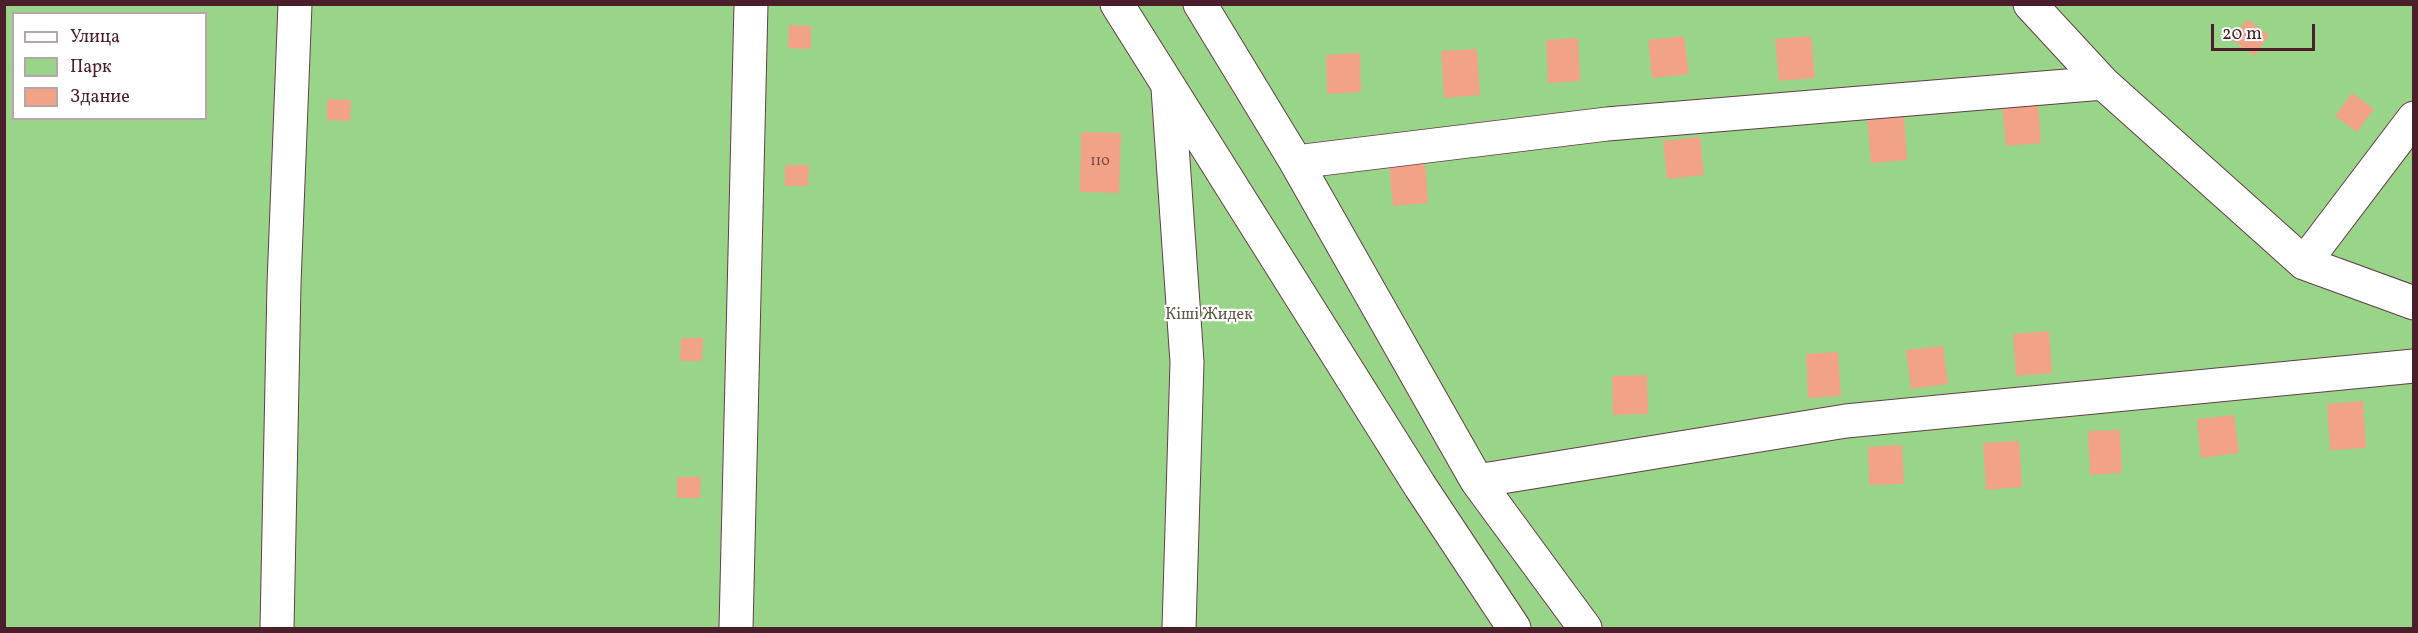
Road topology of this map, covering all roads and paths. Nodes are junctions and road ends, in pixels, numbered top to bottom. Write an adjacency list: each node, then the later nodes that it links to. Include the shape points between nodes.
1 (296, 4): 14 (street, via 284,284)
2 (751, 4): 15 (street)
3 (1117, 4): 7 (street)
4 (1200, 4): 9 (street)
5 (2039, 8): 6 (street)
6 (2103, 83): 9 (street, via 1606,124); 10 (street)
7 (1168, 85): 16 (street, via 1186,362); 17 (street)
8 (2414, 118): 10 (street)
9 (1296, 162): 13 (street)
10 (2304, 263): 11 (street)
11 (2414, 303)
12 (2414, 366): 13 (street, via 1846,420)
13 (1477, 481): 18 (street)
14 (277, 628)
15 (736, 628)
16 (1179, 628)
17 (1514, 628)
18 (1585, 628)

